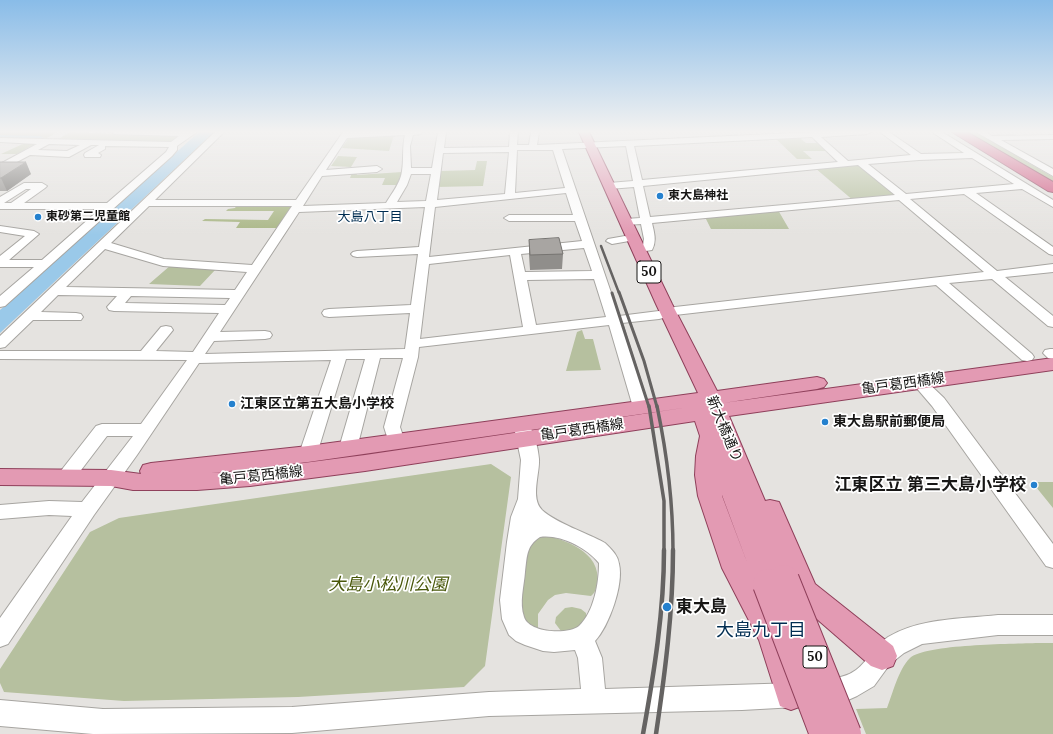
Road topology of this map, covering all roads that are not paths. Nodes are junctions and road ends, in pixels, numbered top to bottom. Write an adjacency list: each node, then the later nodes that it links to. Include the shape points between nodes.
1 (152, 166): 36 (street)
2 (185, 166): 31 (street)
3 (324, 166): 20 (street)
4 (407, 166): 18 (street)
5 (436, 166): 19 (street)
6 (512, 166): 29 (street)
7 (563, 166): 27 (street)
8 (593, 166): 66 (main road, 新大橋通り / 50, via 619,240)
9 (598, 166): 24 (main road, 新大橋通り / 50)
10 (635, 166): 23 (street)
11 (823, 166): 23 (street)
12 (865, 166): 30 (street)
13 (992, 166): 25 (street)
14 (1016, 166): 26 (highway)
15 (1024, 166): 22 (highway)
16 (1041, 166): 21 (street)
17 (377, 169): 20 (street)
18 (407, 171): 19 (street); 35 (street)
19 (436, 171): 32 (street)
20 (320, 173): 37 (street)
21 (1053, 173)
22 (1053, 183)
23 (638, 184): 24 (street); 41 (street)
24 (609, 186): 42 (main road, 新大橋通り / 50)
25 (1023, 186): 28 (street); 33 (street)
26 (1053, 188)
27 (570, 190): 29 (street); 40 (street)
28 (966, 191): 30 (street); 48 (street)
29 (510, 196): 32 (street)
30 (902, 197): 41 (street); 55 (street)
31 (147, 203): 37 (street); 45 (street)
32 (430, 204): 35 (street); 50 (street)
33 (1053, 204)
34 (6, 205): 36 (street); 38 (street)
35 (390, 205): 37 (street)
36 (110, 206): 52 (street)
37 (298, 206): 54 (street)
38 (0, 212)
39 (510, 218): 40 (street)
40 (579, 218): 44 (street)
41 (646, 221): 42 (street); 46 (street, via 650,239 648,248)
42 (626, 222): 46 (main road, 新大橋通り / 50)
43 (0, 229): 51 (street, via 34,234)
44 (588, 244): 47 (street); 56 (street)
45 (104, 245): 54 (street, via 163,262 189,266); 59 (street)
46 (639, 248): 66 (main road, 新大橋通り / 50)
47 (515, 251): 50 (street); 57 (street)
48 (1053, 252)
49 (356, 254): 50 (street)
50 (423, 255): 63 (street)
51 (1, 263): 52 (street)
52 (45, 263): 62 (street)
53 (1053, 268): 55 (street)
54 (255, 269): 61 (street)
55 (994, 274): 58 (street); 70 (street)
56 (598, 275): 57 (street); 69 (street)
57 (520, 276): 72 (street)
58 (939, 281): 66 (street); 82 (street)
59 (56, 291): 60 (street); 67 (street)
60 (129, 292): 61 (street); 64 (street, via 114,307)
61 (238, 294): 64 (street)
62 (0, 302)
63 (417, 308): 65 (street); 76 (street)
64 (228, 309): 74 (street)
65 (329, 313)
66 (664, 314): 69 (street); 86 (main road, 新大橋通り / 50)
67 (30, 316): 68 (street); 75 (street)
68 (76, 316)
69 (614, 320): 72 (street); 85 (street)
70 (1053, 323)
71 (166, 330): 79 (street)
72 (530, 330): 76 (street)
73 (265, 335): 74 (street)
74 (209, 337): 83 (street)
75 (0, 344)
76 (412, 349): 77 (street); 89 (street, via 392,427)
77 (374, 354): 80 (street); 90 (street)
78 (0, 355): 79 (street)
79 (145, 356): 83 (street)
80 (340, 356): 83 (street); 90 (street)
81 (1052, 356): 82 (main road, 亀戸葛西橋線); 84 (main road, 亀戸葛西橋線)
82 (1027, 357): 86 (main road, 亀戸葛西橋線, via 922,369)
83 (196, 358): 87 (street)
84 (919, 382): 86 (main road, 亀戸葛西橋線); 99 (street, via 938,402)
85 (641, 407): 86 (main road, 亀戸葛西橋線); 88 (main road, 亀戸葛西橋線)
86 (711, 416): 88 (main road, 亀戸葛西橋線); 100 (main road, 新大橋通り / 50); 104 (main road, via 758,480 805,592); 105 (main road, via 707,469 710,496 735,568 774,640)
87 (146, 430): 92 (street, via 102,430); 93 (street)
88 (523, 431): 89 (main road, 亀戸葛西橋線); 90 (main road, 亀戸葛西橋線); 94 (street, via 530,460)
89 (396, 442): 90 (main road, 亀戸葛西橋線)
90 (338, 456): 93 (main road, 亀戸葛西橋線, via 250,478 197,482 133,482)
91 (0, 477): 92 (main road, 亀戸葛西橋線)
92 (66, 477): 93 (main road, 亀戸葛西橋線)
93 (110, 478): 95 (street)
94 (527, 500): 97 (street, via 538,518); 98 (street, via 520,520)
95 (87, 510): 96 (street, via 49,508); 102 (street)
96 (0, 512)
97 (568, 534): 98 (street, via 554,529 532,532 524,536); 103 (street, via 603,552 609,562 609,576 598,620 591,631)
98 (516, 554): 103 (street, via 512,605 518,628 525,635 542,641 569,641)
99 (1053, 560)
100 (776, 582): 108 (main road, 新大橋通り / 50, bridge); 109 (main road, 新大橋通り / 50, bridge)
101 (1053, 625): 104 (street, via 998,626 918,634 896,645)
102 (0, 637)
103 (582, 637): 106 (street, via 590,658)
104 (882, 656): 105 (street, via 865,678 848,688)
105 (791, 695): 106 (street)
106 (594, 701): 107 (street, via 455,706 292,720 102,722)
107 (0, 713)
108 (825, 734)
109 (846, 734)

